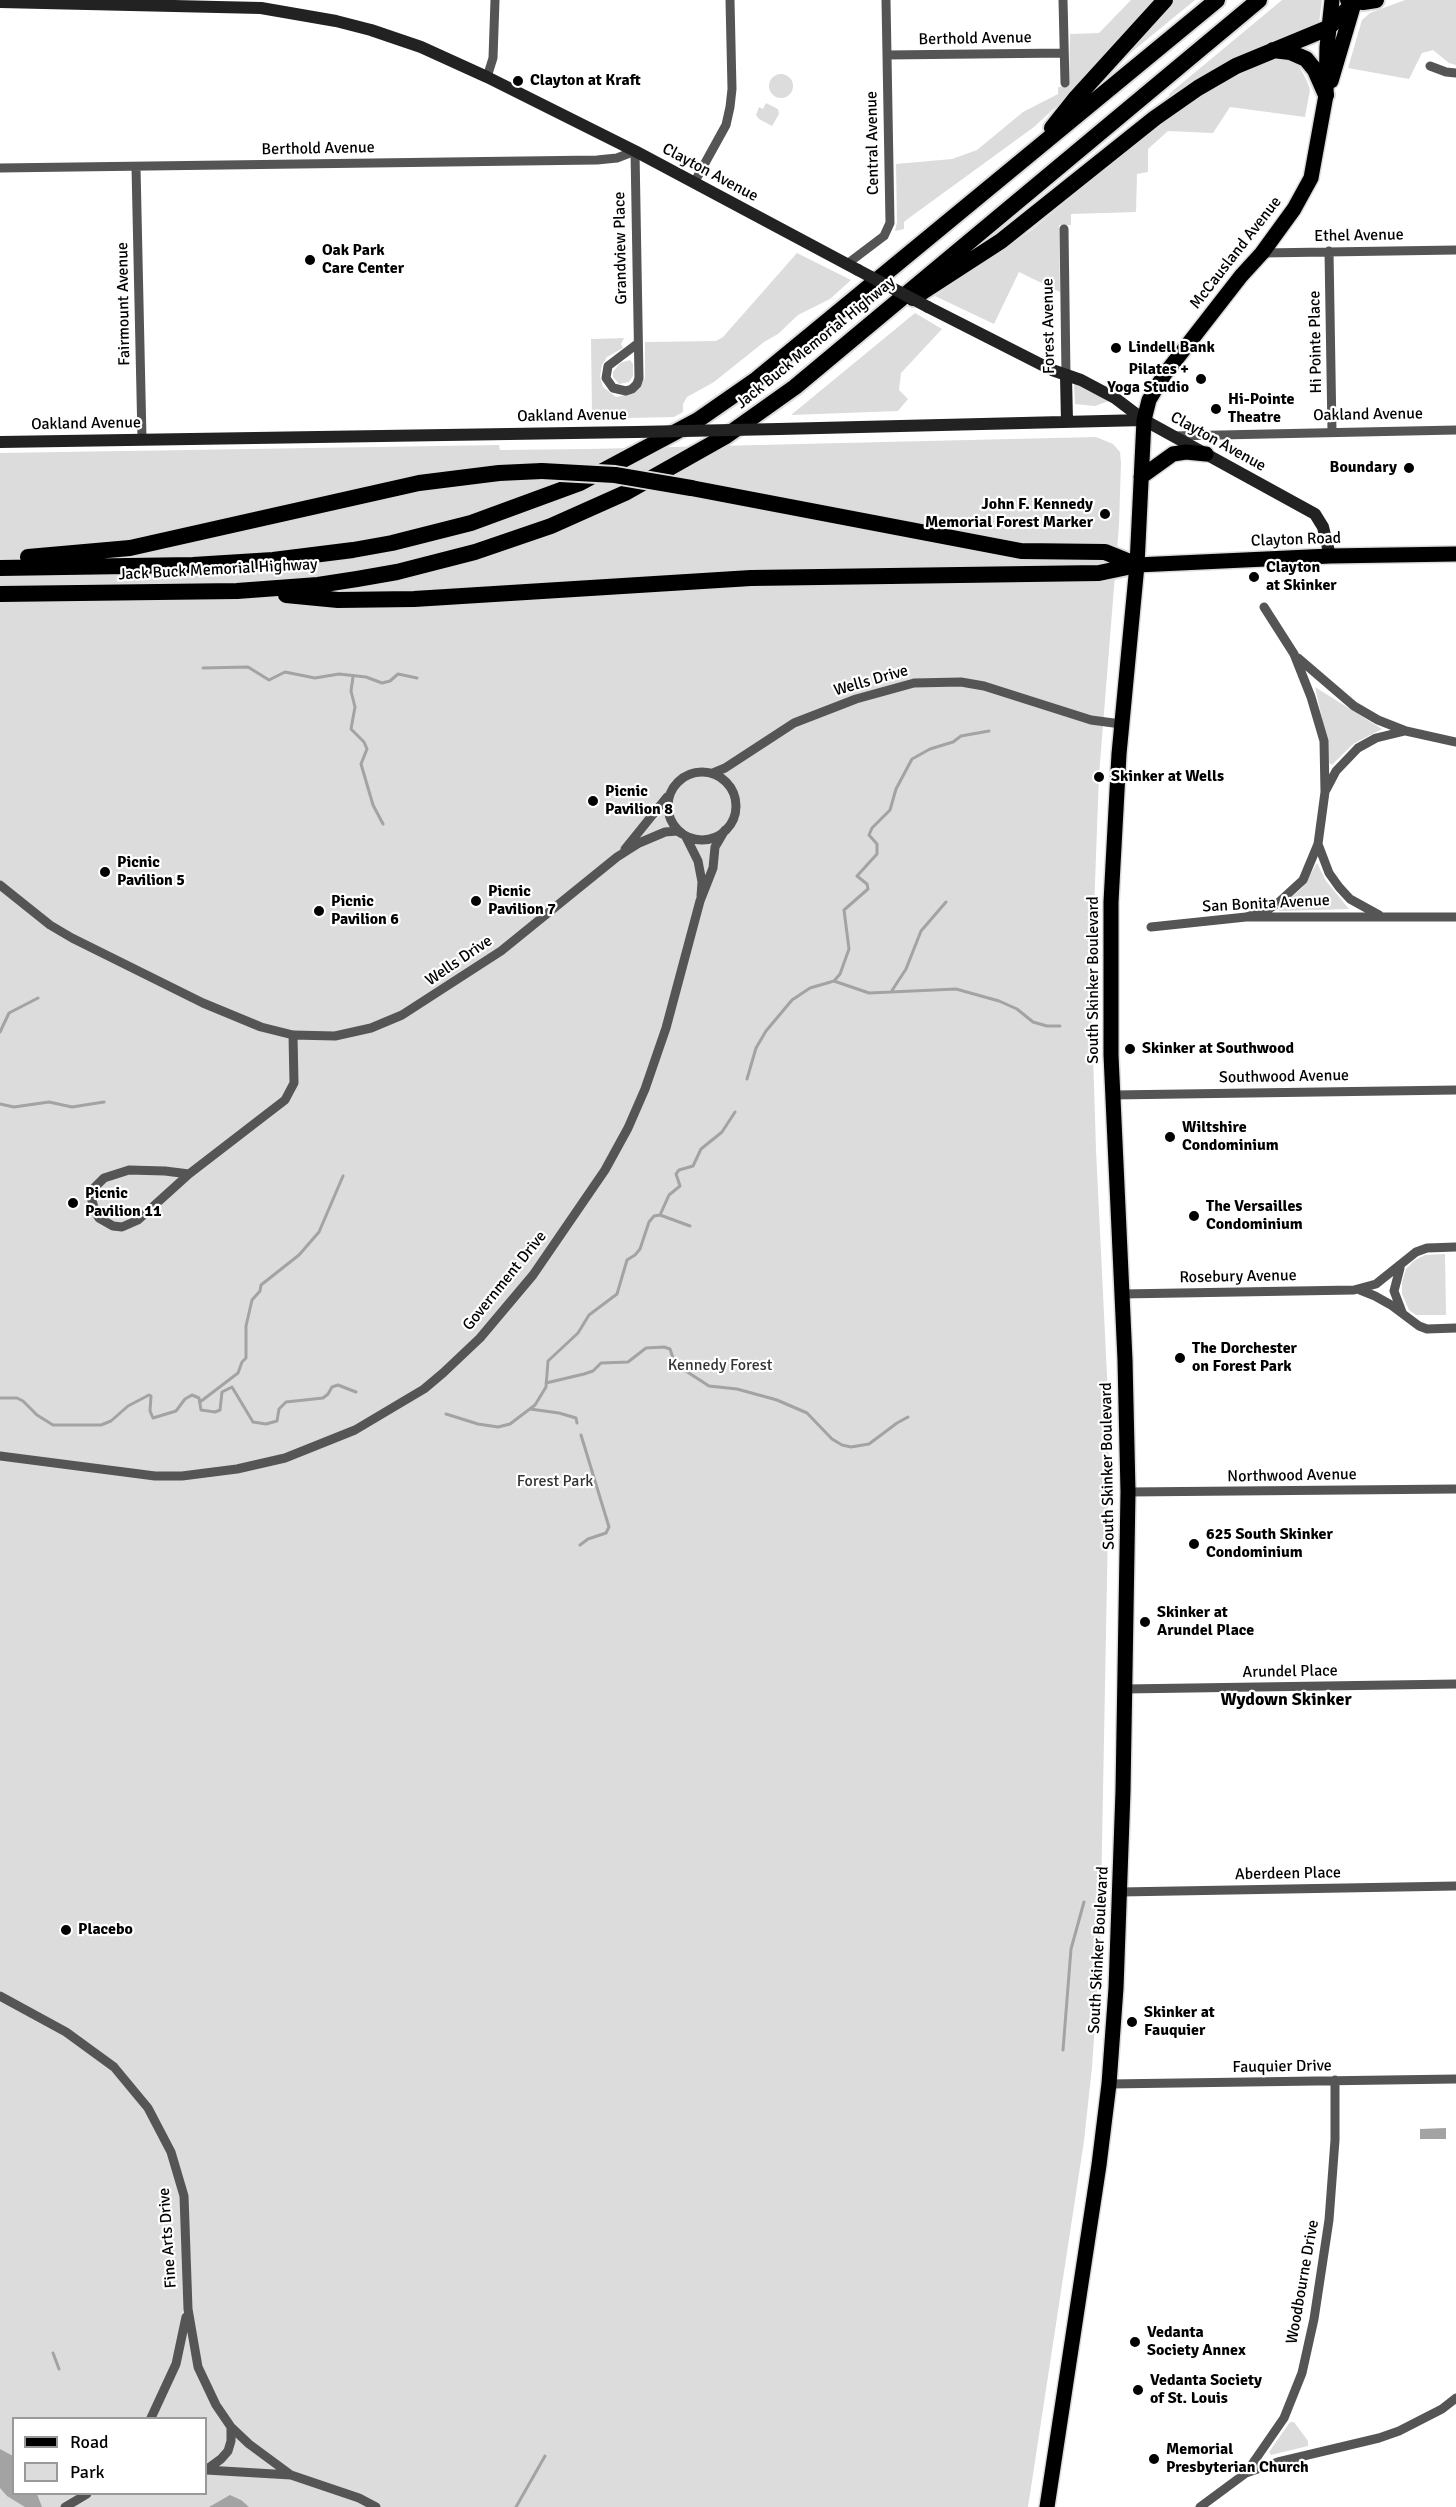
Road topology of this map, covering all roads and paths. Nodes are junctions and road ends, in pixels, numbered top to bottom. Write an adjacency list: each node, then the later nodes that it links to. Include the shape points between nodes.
1 (495, 0): 20 (street, via 493,58)
2 (730, 0): 27 (street, via 730,107 726,125)
3 (886, 0): 17 (street, Central Avenue)
4 (1063, 0): 16 (street)
5 (1165, 0): 24 (highway, via 1075,99)
6 (1217, 0): 24 (highway, Jack Buck Memorial Highway)
7 (1259, 0): 33 (highway, Jack Buck Memorial Highway)
8 (1332, 0): 14 (main road, McCausland Avenue)
9 (1376, 0): 11 (highway)
10 (22, 1): 12 (street, Clayton Avenue); 13 (street, Clayton Avenue)
11 (1353, 1): 14 (highway); 22 (main road, McCausland Avenue)
12 (0, 2)
13 (222, 3): 20 (street, Clayton Avenue, via 297,13 371,30 421,47)
14 (1328, 28): 15 (highway); 22 (main road, McCausland Avenue)
15 (1272, 50): 22 (highway, via 1306,59); 33 (highway, via 1190,93 1001,241)
16 (1064, 53): 17 (street, Berthold Avenue); 21 (street)
17 (887, 55): 32 (street, Central Avenue, via 890,223 884,236)
18 (1431, 66): 19 (street)
19 (1456, 73)
20 (487, 77): 23 (street, Clayton Avenue)
21 (1065, 83)
22 (1326, 95): 31 (main road, McCausland Avenue, via 1311,178)
23 (634, 151): 25 (street, Berthold Avenue, via 597,160); 27 (street, Clayton Avenue); 34 (street, Grandview Place)
24 (1036, 151): 49 (highway, Jack Buck Memorial Highway, via 757,380 698,420 580,483 451,528 323,555 193,565)
25 (136, 167): 26 (street, Berthold Avenue); 41 (street, Fairmount Avenue)
26 (0, 168)
27 (694, 183): 32 (street, Clayton Avenue)
28 (1064, 229): 35 (street, Forest Avenue)
29 (1456, 250): 30 (street, Ethel Avenue)
30 (1329, 251): 31 (street, Ethel Avenue); 39 (street, Hi Pointe Place)
31 (1262, 253): 36 (main road, McCausland Avenue, via 1164,375 1149,400)
32 (852, 267): 35 (street, Clayton Avenue, bridge)
33 (871, 322): 50 (highway, Jack Buck Memorial Highway, via 795,387 726,436 588,510 484,549 397,572 318,585)
34 (637, 344): 34 (street, Grandview Place, via 608,366 606,378 613,388 626,391 637,384)
35 (1066, 376): 36 (street, Clayton Avenue, via 1115,398); 37 (street, Forest Avenue)
36 (1144, 420): 37 (street, Oakland Avenue); 40 (street, Clayton Avenue); 44 (main road, South Skinker Boulevard)
37 (1067, 422): 41 (street, Oakland Avenue, bridge)
38 (1456, 430): 39 (street, Oakland Avenue)
39 (1332, 432): 40 (street, Oakland Avenue)
40 (1173, 436): 43 (street, Clayton Avenue)
41 (142, 440): 42 (street, Oakland Avenue)
42 (0, 442)
43 (1206, 454): 44 (main road, via 1173,454); 46 (street, Clayton Avenue, via 1315,514 1323,527)
44 (1141, 477): 48 (main road, South Skinker Boulevard)
45 (1456, 554): 46 (main road, Clayton Road)
46 (1330, 556): 48 (main road, Clayton Road)
47 (0, 560): 48 (highway, bridge, via 130,548 419,483 542,471 615,475 1021,551 1105,552)
48 (1137, 565): 50 (highway, via 1099,573 751,578 414,599 338,600); 54 (main road, South Skinker Boulevard)
49 (0, 568)
50 (237, 591): 51 (highway, Jack Buck Memorial Highway)
51 (0, 594)
52 (1264, 607): 53 (street)
53 (1294, 654): 55 (street, via 1354,706); 58 (street, via 1324,741)
54 (1121, 724): 57 (street, Wells Drive, via 1085,719 984,686 961,682 914,683 856,699 794,723); 72 (main road, South Skinker Boulevard, via 1111,902)
55 (1406, 731): 56 (street); 58 (street, via 1362,746 1346,758)
56 (1456, 742)
57 (713, 773): 59 (street, via 682,777); 60 (street, via 727,783 735,798 734,815)
58 (1325, 792): 62 (street)
59 (669, 794): 61 (street, via 670,820); 63 (street, Wells Drive)
60 (725, 830): 61 (street, via 703,840); 65 (street, Government Drive, via 715,846 713,868)
61 (684, 835): 63 (street, Wells Drive, via 672,831 659,833); 65 (street, Government Drive, via 698,861)
62 (1318, 844): 66 (street, San Bonita Avenue, via 1339,887); 67 (street, via 1303,880 1293,892 1266,911)
63 (617, 857): 70 (street, Wells Drive, via 501,951 402,1015 354,1034)
64 (0, 885): 70 (street, Wells Drive, via 50,925 94,951 203,1004)
65 (700, 901): 80 (street, Government Drive, via 666,1028 645,1089 605,1170 498,1318 424,1389 330,1441 285,1458 237,1469 155,1476)
66 (1381, 916): 67 (street, San Bonita Avenue); 68 (street, San Bonita Avenue)
67 (1246, 917): 69 (street, San Bonita Avenue)
68 (1456, 917)
69 (1151, 927)
70 (293, 1035): 73 (street, via 295,1077 285,1100)
71 (1456, 1090): 72 (street, Southwood Avenue)
72 (1113, 1095): 77 (main road, South Skinker Boulevard)
73 (189, 1174): 73 (street, via 138,1220 122,1227 99,1218 92,1205 95,1186 118,1172)
74 (1456, 1246): 75 (street, via 1427,1248)
75 (1401, 1265): 76 (street, via 1376,1284); 78 (street, via 1395,1291)
76 (1354, 1290): 77 (street, Rosebury Avenue); 78 (street, via 1375,1296)
77 (1122, 1294): 82 (main road, South Skinker Boulevard)
78 (1403, 1315): 79 (street, via 1427,1329)
79 (1456, 1328)
80 (0, 1456)
81 (1456, 1489): 82 (street, Northwood Avenue)
82 (1128, 1492): 84 (main road, South Skinker Boulevard)
83 (1456, 1684): 84 (street, Arundel Place)
84 (1125, 1689): 86 (main road, South Skinker Boulevard)
85 (1456, 1886): 86 (street, Aberdeen Place)
86 (1120, 1892): 90 (main road, South Skinker Boulevard)
87 (0, 1996): 91 (street, Fine Arts Drive, via 66,2032 114,2067 148,2108 171,2152 184,2196)
88 (1456, 2079): 89 (street, Fauquier Drive)
89 (1335, 2080): 90 (street, Fauquier Drive); 97 (street, Woodbourne Drive, via 1329,2220 1302,2373 1284,2418)
90 (1109, 2084): 102 (main road, South Skinker Boulevard)
91 (188, 2308): 93 (street, Fine Arts Drive, via 176,2364); 94 (street, Fine Arts Drive, via 198,2367)
92 (1456, 2398): 97 (street, via 1400,2431)
93 (151, 2417)
94 (231, 2427): 95 (street, via 228,2451); 98 (street, Fine Arts Drive)
95 (207, 2469)
96 (207, 2470): 98 (street)
97 (1246, 2473): 103 (street)
98 (291, 2475): 101 (street)
99 (84, 2495): 100 (street)
100 (65, 2507)
101 (376, 2507)
102 (1047, 2507)
103 (1200, 2507)

